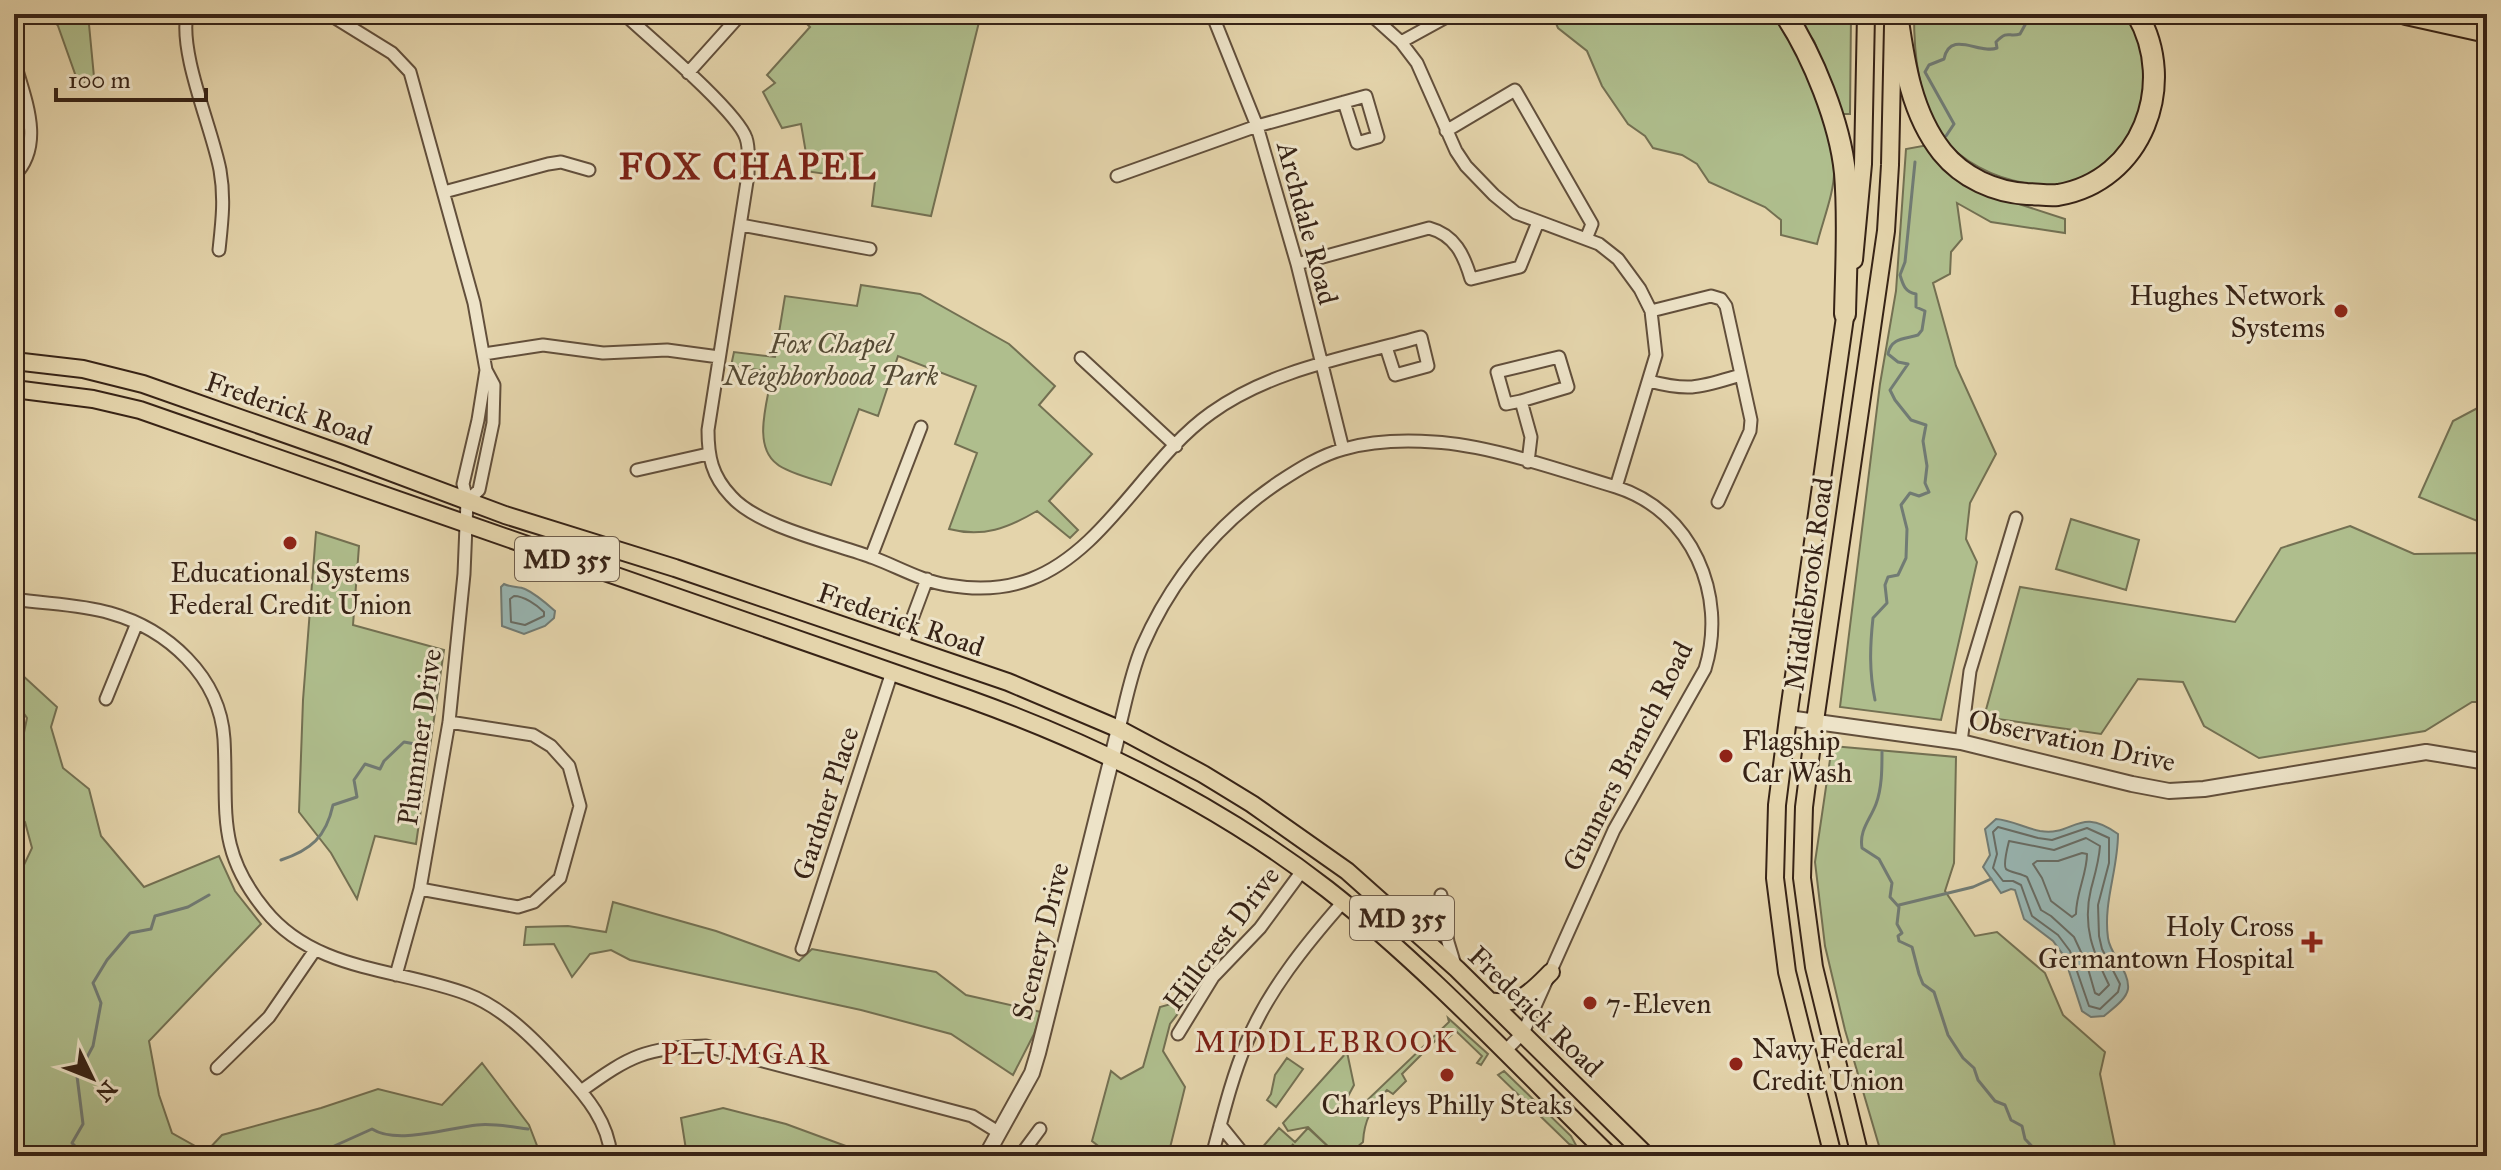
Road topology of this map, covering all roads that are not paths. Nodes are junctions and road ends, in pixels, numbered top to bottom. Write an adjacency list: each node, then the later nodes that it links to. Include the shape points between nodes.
1 (187, 14): 28 (street, via 186,43 225,201)
2 (329, 14): 23 (street, Plummer Drive, via 392,53 410,72)
3 (624, 14): 16 (street)
4 (741, 14): 16 (street)
5 (1212, 14): 18 (street, Archdale Road)
6 (1370, 14): 14 (street)
7 (1452, 14): 14 (street)
8 (1785, 14): 31 (highway, via 1820,81 1845,170)
9 (1866, 14): 31 (main road, Middlebrook Road, via 1859,229)
10 (1895, 14): 11 (highway, via 1910,88 1942,152 1981,183 2009,193 2057,195 2089,185 2112,170 2146,125 2156,92 2154,57); 61 (main road, Middlebrook Road, via 1886,231)
11 (2137, 14)
12 (2406, 14): 13 (highway)
13 (2487, 32)
14 (1401, 42): 19 (street, via 1422,72)
15 (14, 60): 21 (street, via 32,136 29,153)
16 (688, 73): 25 (street, via 746,137 748,175)
17 (1344, 102): 18 (street)
18 (1257, 126): 22 (street); 29 (street, Archdale Road)
19 (1446, 131): 24 (street, via 1466,166 1494,195); 26 (street, via 1515,90 1592,224)
20 (589, 170): 23 (street, via 561,162)
21 (14, 176)
22 (1117, 176)
23 (444, 192): 33 (street, Plummer Drive)
24 (1538, 222): 26 (street); 29 (street, via 1520,267 1471,279 1462,251 1429,228)
25 (741, 225): 27 (street); 34 (street)
26 (1586, 239): 30 (street, via 1618,259)
27 (870, 249)
28 (219, 250)
29 (1297, 264): 37 (street, Archdale Road)
30 (1651, 311): 38 (street, via 1711,296 1721,299); 39 (street, via 1656,355)
31 (1845, 314): 60 (main road, Middlebrook Road)
32 (1386, 347): 37 (street)
33 (484, 354): 34 (street, via 543,345); 49 (street, Plummer Drive, via 494,385 493,423 479,490)
34 (719, 357): 45 (street)
35 (1081, 358): 43 (street)
36 (14, 361): 49 (main road, Frederick Road / MD 355, via 83,369 143,384)
37 (1322, 364): 43 (street, via 1233,399); 44 (street, Archdale Road)
38 (1741, 375): 39 (street, via 1680,389); 50 (street, via 1750,431)
39 (1649, 381): 48 (street)
40 (14, 389): 52 (main road, Frederick Road / MD 355, via 140,410)
41 (1521, 401): 41 (street, via 1506,404 1497,372 1559,357 1568,387); 46 (street, via 1531,437)
42 (921, 427): 53 (street)
43 (1176, 446): 54 (street, via 1082,547 1051,570 1019,584 987,589)
44 (1343, 449): 46 (street, Gunners Branch Road, via 1437,442); 63 (street, Gunners Branch Road, via 1301,468 1255,499 1203,547 1166,600 1141,649)
45 (708, 454): 47 (street); 53 (street, via 722,486 742,507)
46 (1528, 462): 48 (street, Gunners Branch Road)
47 (637, 470)
48 (1616, 487): 75 (street, Gunners Branch Road, via 1658,507 1692,547 1710,597 1711,651 1614,830)
49 (467, 501): 52 (street, Plummer Drive); 57 (main road, Frederick Road / MD 355)
50 (1718, 502)
51 (2016, 518): 64 (street, via 1970,671)
52 (467, 523): 58 (main road, Frederick Road / MD 355); 62 (street, Plummer Drive)
53 (871, 557): 54 (street)
54 (927, 579): 57 (street)
55 (14, 599): 56 (street, via 108,612)
56 (137, 623): 59 (street); 73 (street, via 170,641 206,682 224,735 225,824 234,862 266,912)
57 (902, 646): 63 (main road, Frederick Road / MD 355, via 1058,701)
58 (892, 672): 65 (main road, Frederick Road / MD 355, via 1030,721); 72 (street, Gardner Place)
59 (106, 699)
60 (1788, 718): 61 (street, Observation Drive); 93 (main road, Middlebrook Road, via 1777,805 1777,915)
61 (1815, 721): 64 (street, Observation Drive); 94 (main road, Middlebrook Road, via 1804,807 1804,911)
62 (449, 722): 68 (street, Plummer Drive); 68 (street, via 533,735 551,746 569,766 580,806 560,878 534,902 518,907)
63 (1119, 729): 65 (street, Scenery Drive); 71 (main road, Frederick Road / MD 355, via 1252,804 1347,871)
64 (1961, 742): 66 (street, Observation Drive, via 2169,791 2426,752)
65 (1112, 758): 67 (main road, Frederick Road / MD 355, via 1190,798); 85 (street, Scenery Drive, via 1038,1053)
66 (2487, 762)
67 (1302, 871): 69 (main road, Frederick Road / MD 355); 79 (street, Hillcrest Drive, via 1260,928 1213,977)
68 (420, 889): 76 (street, Plummer Drive)
69 (1343, 902): 80 (main road, Frederick Road / MD 355); 83 (street, via 1263,1009 1246,1043)
70 (1442, 903): 71 (main road, via 1432,926); 74 (street)
71 (1405, 921): 74 (main road, Frederick Road / MD 355)
72 (802, 949)
73 (315, 950): 76 (street); 81 (street, via 269,1017)
74 (1457, 969): 77 (main road, Frederick Road / MD 355)
75 (1551, 972): 77 (main road, via 1521,999); 78 (street, Gunners Branch Road)
76 (396, 975): 82 (street, via 468,995 493,1008)
77 (1490, 1001): 78 (main road, Frederick Road / MD 355)
78 (1523, 1033): 80 (street, Gunners Branch Road); 92 (main road, Frederick Road / MD 355)
79 (1178, 1034)
80 (1504, 1052): 91 (main road, Frederick Road / MD 355)
81 (217, 1068)
82 (581, 1091): 85 (street, via 639,1054 706,1046 972,1116); 87 (street, via 602,1122)
83 (1220, 1125): 89 (street); 90 (street)
84 (1040, 1129): 86 (street)
85 (998, 1132): 88 (street, Scenery Drive)
86 (1021, 1155)
87 (611, 1156)
88 (986, 1156)
89 (1212, 1156)
90 (1245, 1156)
91 (1610, 1156)
92 (1647, 1156)
93 (1833, 1156)
94 (1860, 1156)

